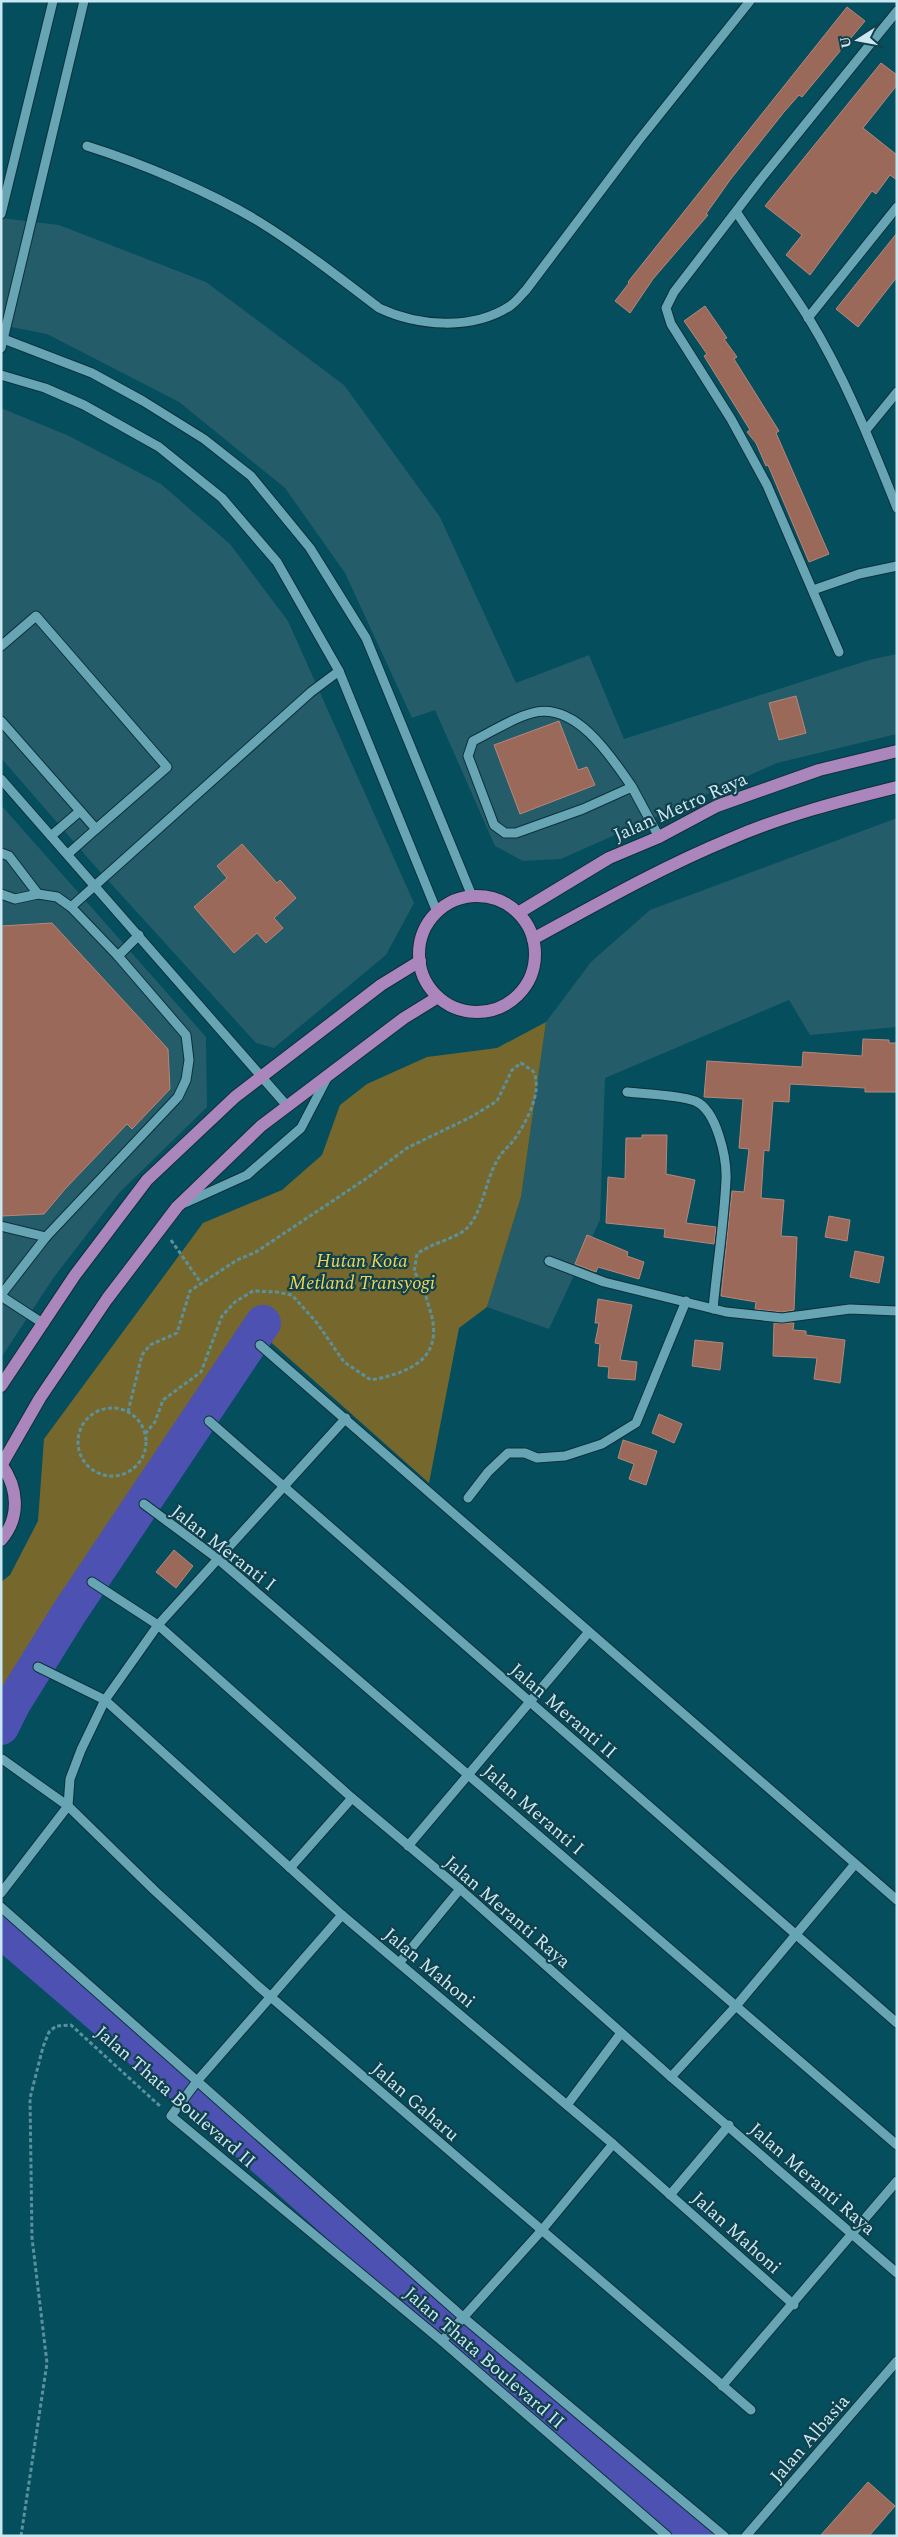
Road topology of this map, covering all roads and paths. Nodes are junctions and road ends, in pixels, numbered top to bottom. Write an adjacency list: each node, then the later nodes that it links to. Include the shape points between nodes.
1 (53, 1): 8 (street)
2 (84, 1): 10 (street)
3 (750, 1): 5 (street, via 639,140 526,290 511,305 489,317 434,323 396,316 379,308 257,221 190,187)
4 (897, 11): 7 (street)
5 (87, 146)
6 (897, 207): 9 (street)
7 (737, 213): 9 (street); 16 (street, via 674,292 666,308 667,316 731,419 767,485)
8 (1, 214)
9 (808, 318): 13 (street)
10 (2, 341): 34 (street, via 92,373 204,440 251,476 310,548 366,638)
11 (1, 375): 19 (street, via 46,388 151,442 222,498 277,562)
12 (897, 392): 13 (street)
13 (866, 430): 14 (street)
14 (897, 508)
15 (897, 566): 16 (street, via 859,574)
16 (813, 590): 18 (street)
17 (1, 646): 26 (street, via 36,616 167,767)
18 (839, 652)
19 (339, 671): 31 (street, via 311,692); 36 (street)
20 (1, 721): 25 (street)
21 (897, 751): 28 (main road, Jalan Metro Raya, via 819,770 726,803)
22 (1, 779): 27 (street)
23 (632, 787): 23 (street, via 516,833 505,832 494,825 468,756 473,741 530,713 545,710 574,719 613,759); 28 (street)
24 (897, 787): 39 (main road, via 830,803 730,838 624,889)
25 (80, 811): 26 (street); 27 (street)
26 (96, 829): 30 (street)
27 (51, 836): 30 (street)
28 (659, 837): 37 (main road, Jalan Metro Raya, via 609,858)
29 (1, 853): 33 (street, via 9,856)
30 (68, 854): 31 (street)
31 (94, 885): 35 (street); 38 (street)
32 (1, 894): 33 (street, via 15,899)
33 (38, 894): 35 (street, via 57,897)
34 (472, 896): 36 (main road, via 453,901); 37 (main road, via 497,899)
35 (71, 907): 40 (street)
36 (437, 912): 41 (main road, via 426,926 420,943)
37 (518, 913): 39 (main road)
38 (139, 935): 40 (street); 44 (street)
39 (533, 939): 42 (main road, via 535,960 528,981 515,998 501,1007 485,1012 468,1011)
40 (118, 956): 50 (street, via 186,1035 190,1060 186,1080 178,1097)
41 (420, 961): 42 (main road, via 426,981); 44 (main road, via 381,985)
42 (438, 997): 43 (main road, via 404,1018)
43 (328, 1075): 46 (main road); 47 (street, via 301,1128 247,1175)
44 (263, 1076): 46 (street); 57 (main road, via 235,1097 148,1180 75,1276)
45 (627, 1092): 55 (street, via 696,1101 715,1124 726,1178)
46 (288, 1107): 47 (main road, via 261,1126)
47 (177, 1207): 49 (main road)
48 (1, 1226): 50 (street)
49 (162, 1227): 52 (path); 64 (main road, via 101,1307 40,1398)
50 (46, 1237): 53 (street)
51 (549, 1261): 54 (street, via 604,1282)
52 (201, 1283): 60 (path, via 190,1291 177,1333 150,1345 142,1355); 63 (path, via 256,1252 368,1178 407,1148 497,1101 512,1070 521,1063 533,1071 536,1085 530,1109 522,1128 498,1159 475,1220 465,1230 417,1254 414,1272 422,1283 435,1325 434,1343 424,1358 404,1372 371,1380 344,1362 317,1323 292,1295 253,1291 235,1302 222,1316 201,1372 163,1400 156,1422)
53 (1, 1296): 57 (street)
54 (686, 1301): 55 (street); 66 (street, via 636,1422 602,1444 565,1456 537,1458 525,1453 508,1453)
55 (713, 1309): 56 (street, via 782,1318 856,1309)
56 (897, 1311)
57 (44, 1324): 59 (main road)
58 (260, 1345): 61 (street)
59 (1, 1386)
60 (128, 1412): 63 (path, via 136,1417); 63 (path, via 100,1410 85,1422 78,1440 79,1450 88,1466 105,1475 124,1474 133,1469 144,1453)
61 (346, 1418): 65 (street); 72 (street)
62 (209, 1421): 65 (street, Jalan Meranti II)
63 (145, 1434)
64 (2, 1464): 68 (main road, via 16,1498 8,1533)
65 (283, 1487): 69 (street); 75 (street, Jalan Meranti II)
66 (468, 1498)
67 (144, 1504): 69 (street, Jalan Meranti I)
68 (1, 1540)
69 (218, 1559): 71 (street); 77 (street, Jalan Meranti I)
70 (92, 1582): 71 (street, Jalan Meranti Raya)
71 (158, 1624): 74 (street); 78 (street, Jalan Meranti Raya)
72 (588, 1632): 75 (street); 81 (street)
73 (38, 1667): 74 (street, Jalan Mahoni)
74 (106, 1700): 79 (street, via 70,1779); 82 (street, Jalan Mahoni)
75 (531, 1702): 77 (street); 88 (street, Jalan Meranti II)
76 (2, 1759): 79 (street, Jalan Gaharu)
77 (470, 1776): 80 (street); 91 (street, Jalan Meranti I)
78 (352, 1798): 80 (street, Jalan Meranti Raya); 82 (street)
79 (68, 1806): 84 (street); 90 (street, Jalan Gaharu, via 154,1890)
80 (408, 1846): 83 (street, Jalan Meranti Raya)
81 (855, 1864): 85 (street); 88 (street)
82 (290, 1868): 87 (street, Jalan Mahoni)
83 (460, 1889): 89 (street); 93 (street, Jalan Meranti Raya)
84 (1, 1893)
85 (897, 1900)
86 (1, 1908): 95 (street, Jalan Thata Boulevard II)
87 (342, 1915): 89 (street, Jalan Mahoni); 90 (street)
88 (796, 1934): 91 (street); 92 (street, Jalan Meranti II)
89 (400, 1962): 96 (street, Jalan Mahoni)
90 (272, 1997): 95 (street); 103 (street, Jalan Gaharu)
91 (736, 2006): 94 (street); 100 (street, Jalan Meranti I)
92 (897, 2023)
93 (621, 2033): 94 (street, Jalan Meranti Raya); 96 (street)
94 (671, 2077): 98 (street, Jalan Meranti Raya)
95 (198, 2080): 97 (street); 107 (street, Jalan Thata Boulevard II)
96 (567, 2105): 99 (street, Jalan Mahoni)
97 (171, 2116): 108 (street, Jalan Thata Boulevard II); 112 (path, Jalan Thata Boulevard II, via 71,2025 56,2026 49,2032 30,2098 29,2132 32,2238 47,2363)
98 (729, 2125): 102 (street); 104 (street, Jalan Meranti Raya)
99 (613, 2144): 102 (street, Jalan Mahoni); 103 (street)
100 (897, 2146)
101 (897, 2181): 104 (street)
102 (670, 2195): 106 (street, Jalan Mahoni)
103 (542, 2230): 107 (street); 110 (street, Jalan Gaharu)
104 (852, 2234): 105 (street, Jalan Meranti Raya); 106 (street)
105 (897, 2273)
106 (794, 2305): 110 (street)
107 (461, 2321): 108 (street); 114 (street, Jalan Thata Boulevard II)
108 (442, 2340): 113 (street, Jalan Thata Boulevard II)
109 (897, 2361): 115 (street, Jalan Albasia)
110 (722, 2386): 111 (street, Jalan Gaharu)
111 (751, 2410)
112 (21, 2536)
113 (666, 2536)
114 (724, 2536)
115 (746, 2536)

